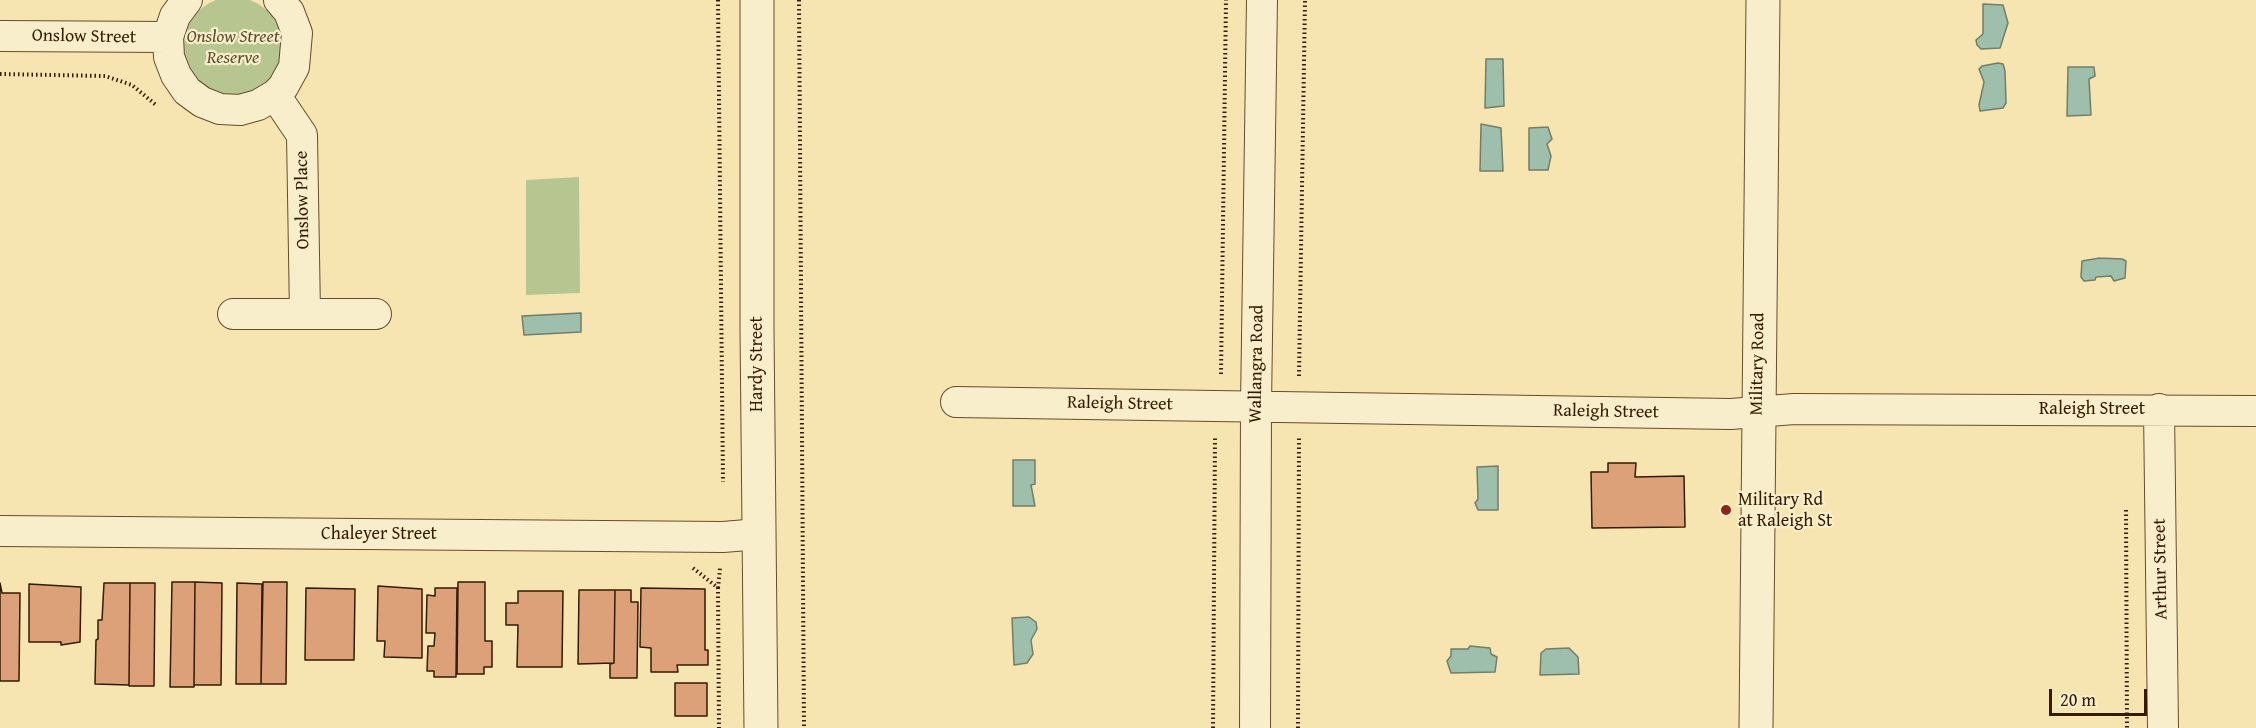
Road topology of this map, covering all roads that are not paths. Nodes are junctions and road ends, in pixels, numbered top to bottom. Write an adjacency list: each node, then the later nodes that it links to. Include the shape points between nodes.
1 (187, 0): 7 (street, via 175,16)
2 (279, 0): 8 (street, via 294,22 298,44 290,77)
3 (757, 0): 18 (street, Hardy Street)
4 (1262, 0): 13 (street, Wallangra Road)
5 (1763, 0): 15 (street, Military Road)
6 (0, 36): 7 (street, Onslow Street)
7 (168, 37): 8 (street, via 169,57 176,75 187,91 202,102 220,109 240,110)
8 (275, 95): 10 (street, Onslow Place, via 302,135)
9 (233, 314): 10 (street)
10 (305, 314): 11 (street)
11 (376, 314)
12 (956, 402): 13 (street, Raleigh Street)
13 (1256, 405): 15 (street, Raleigh Street, via 1731,414); 20 (street, Wallangra Road)
14 (2159, 409): 15 (street, Raleigh Street); 16 (street, Raleigh Street); 22 (street, Arthur Street)
15 (1757, 410): 21 (street, Military Road)
16 (2256, 411)
17 (0, 531): 18 (street, Chaleyer Street, via 723,537)
18 (759, 534): 19 (street, Hardy Street)
19 (761, 728)
20 (1255, 728)
21 (1756, 728)
22 (2163, 728)

